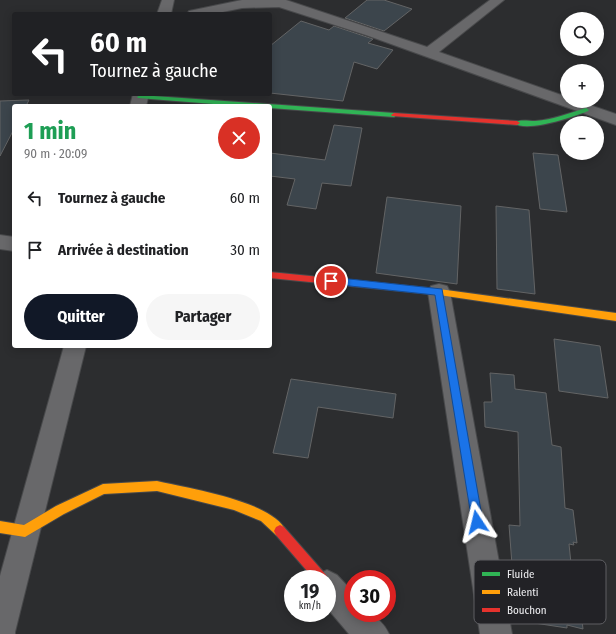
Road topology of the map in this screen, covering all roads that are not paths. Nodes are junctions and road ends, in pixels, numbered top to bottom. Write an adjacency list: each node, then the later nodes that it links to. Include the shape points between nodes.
1 (168, 0): 4 (street)
2 (498, 0): 6 (street)
3 (276, 2): 5 (street, via 242,4); 6 (street)
4 (165, 12)
5 (204, 12)
6 (428, 53): 10 (street)
7 (140, 99): 8 (street)
8 (217, 104)
9 (272, 108): 10 (street, via 526,124 560,120)
10 (586, 110): 11 (street)
11 (616, 120)
12 (0, 242): 13 (street)
13 (12, 244)
14 (272, 274): 15 (street)
15 (439, 292): 16 (street); 19 (street)
16 (616, 317)
17 (74, 348): 18 (street)
18 (13, 529): 20 (street, via 103,490 157,486 234,504 265,517 290,540); 23 (street)
19 (484, 560)
20 (315, 570)
21 (336, 595): 24 (street, via 366,630)
22 (494, 624): 25 (street)
23 (0, 632)
24 (373, 634)
25 (496, 634)

